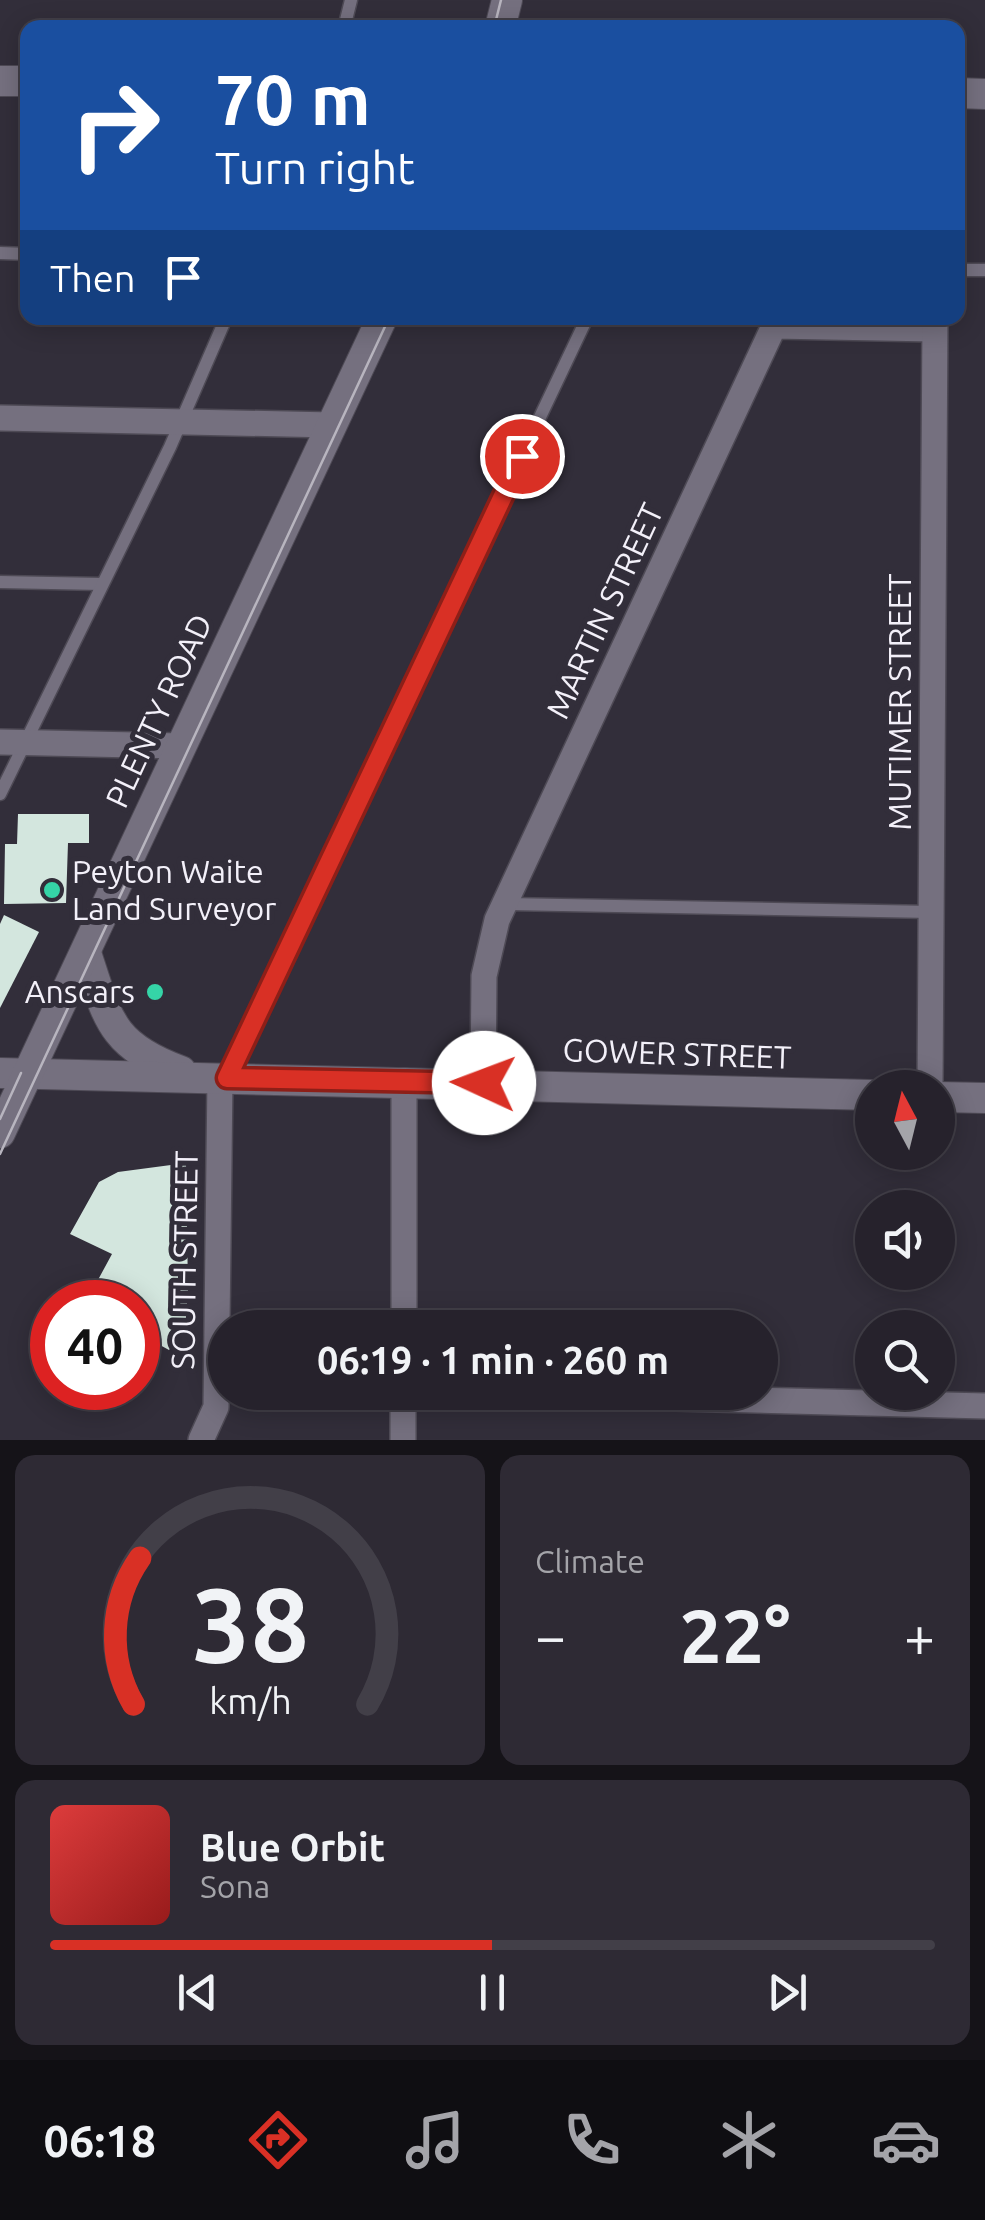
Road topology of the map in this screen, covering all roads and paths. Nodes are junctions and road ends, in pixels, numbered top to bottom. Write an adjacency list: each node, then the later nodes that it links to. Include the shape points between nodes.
1 (223, 325): 7 (lane)
2 (379, 325): 8 (street, PLENTY ROAD)
3 (584, 325): 19 (lane)
4 (769, 325): 14 (street, MARTIN STREET)
5 (934, 325): 15 (street, MUTIMER STREET)
6 (0, 418): 7 (street)
7 (178, 422): 8 (street); 10 (lane)
8 (332, 425): 12 (street, PLENTY ROAD)
9 (0, 582): 10 (lane)
10 (102, 584): 11 (lane)
11 (12, 742): 12 (street); 13 (lane)
12 (181, 746): 16 (street, PLENTY ROAD)
13 (0, 794)
14 (504, 904): 15 (lane); 21 (street, MARTIN STREET, via 484,976)
15 (931, 912): 17 (street, MUTIMER STREET)
16 (86, 953): 18 (street, PLENTY ROAD); 19 (street, via 102,1010 120,1038 152,1060)
17 (930, 1070)
18 (14, 1073): 19 (street, GOWER STREET); 25 (street, PLENTY ROAD)
19 (215, 1077): 20 (street, GOWER STREET); 30 (street, SOUTH STREET, via 216,1408)
20 (404, 1081): 21 (street, GOWER STREET); 26 (street)
21 (484, 1083): 22 (street, GOWER STREET)
22 (855, 1094)
23 (955, 1097): 24 (street)
24 (985, 1098)
25 (0, 1133)
26 (404, 1310)
27 (778, 1401): 28 (street)
28 (985, 1406)
29 (403, 1410): 31 (street)
30 (200, 1440)
31 (403, 1440)

